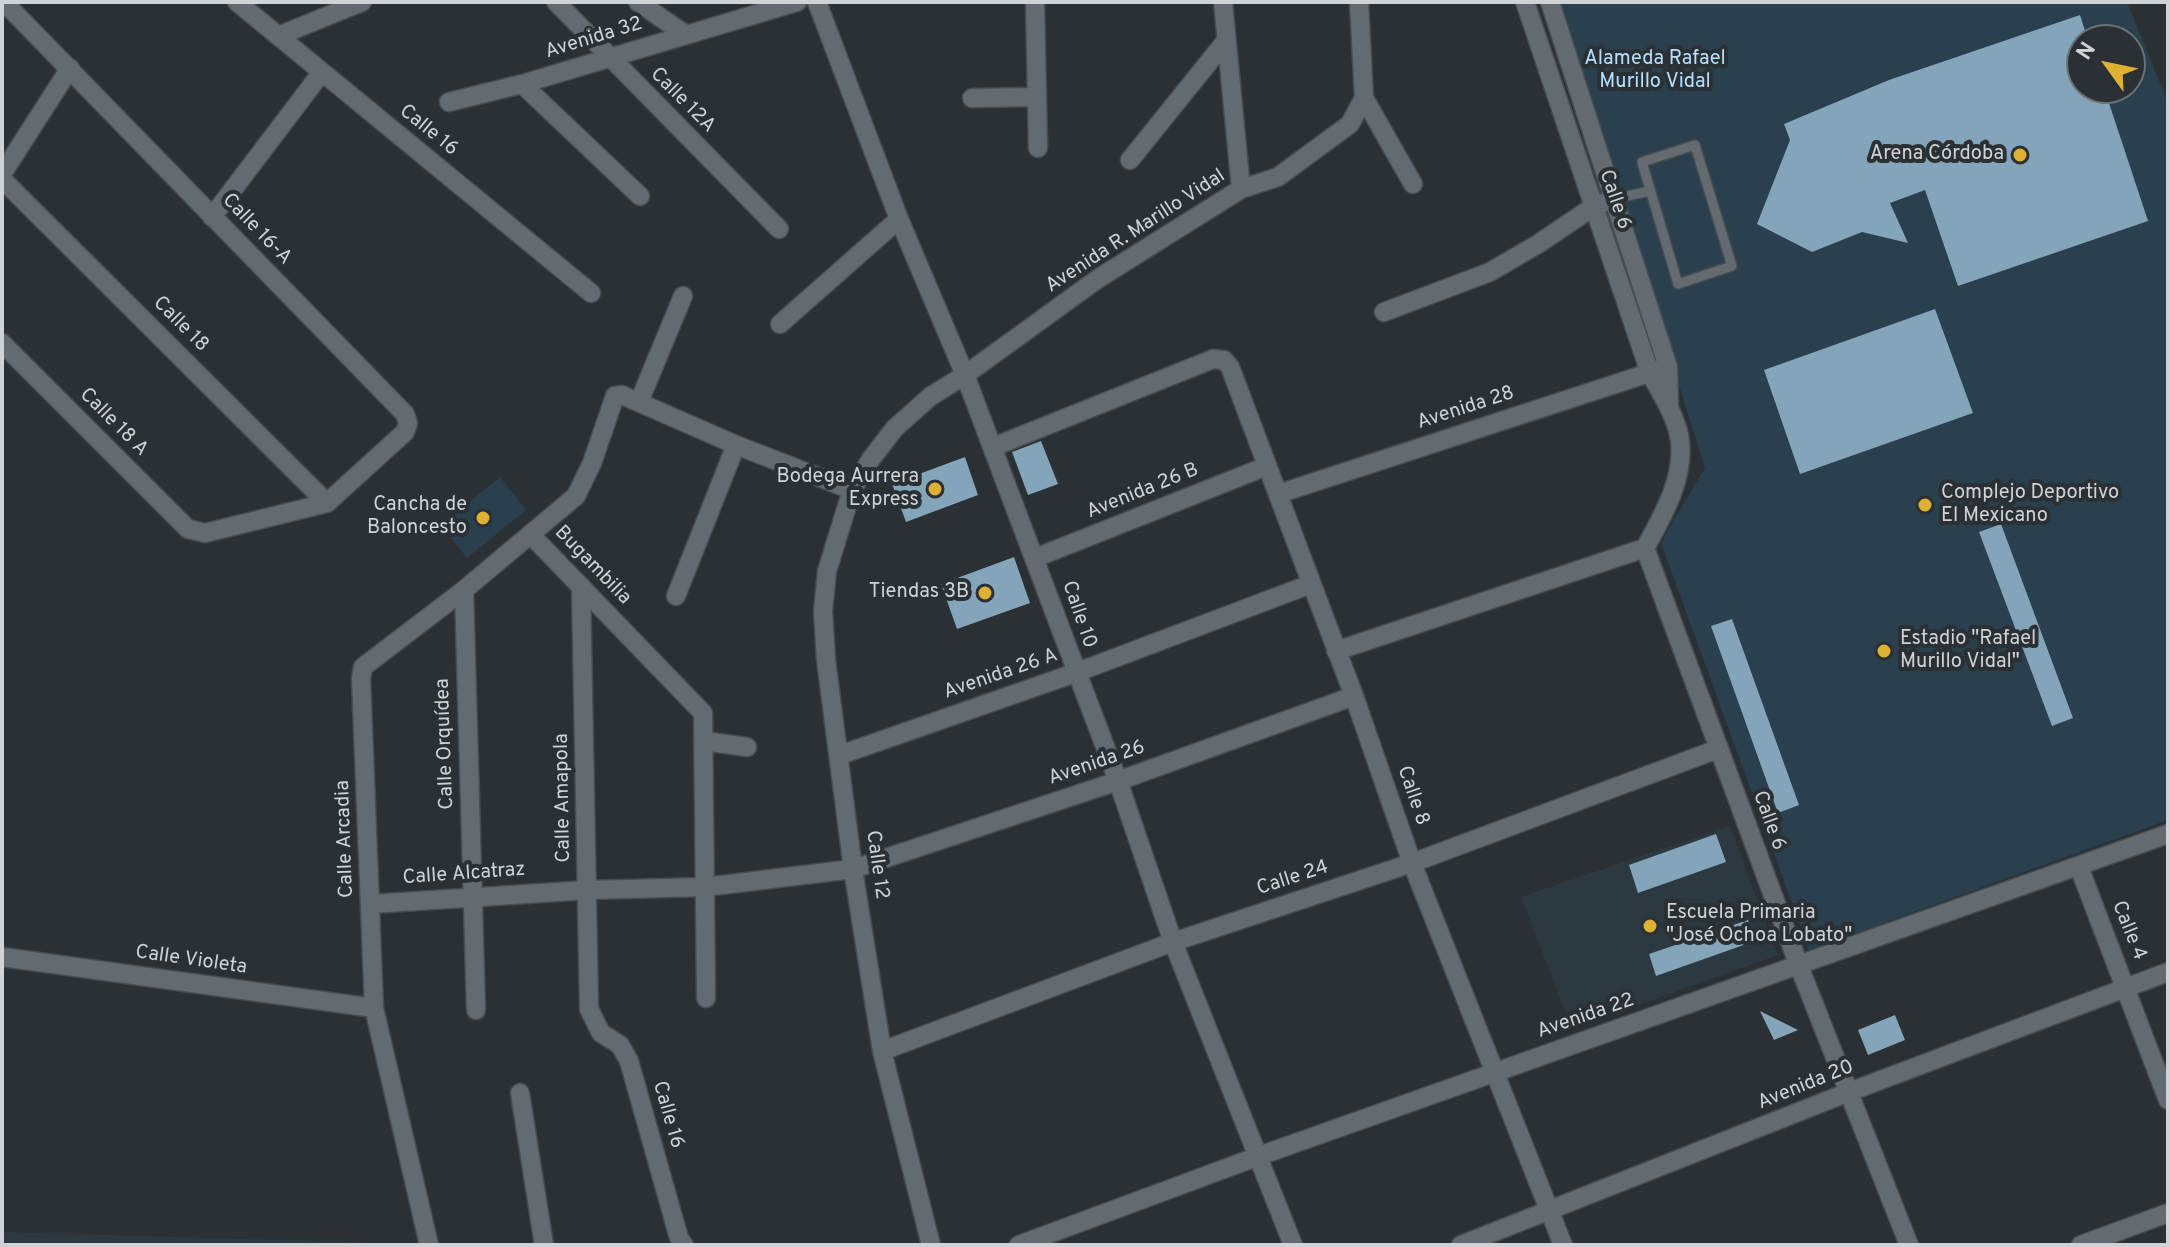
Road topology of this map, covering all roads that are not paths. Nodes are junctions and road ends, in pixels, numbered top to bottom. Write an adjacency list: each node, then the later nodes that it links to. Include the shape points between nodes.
1 (4, 2): 17 (street, Calle 16-A)
2 (237, 2): 14 (street, Calle 16)
3 (362, 2): 14 (street)
4 (556, 2): 16 (street, Calle 12A)
5 (638, 2): 13 (street)
6 (797, 2): 13 (street, Avenida 32)
7 (817, 2): 34 (street, Calle 10)
8 (1035, 2): 20 (street)
9 (1223, 2): 15 (street)
10 (1359, 2): 22 (street)
11 (1525, 2): 32 (street, Calle 6)
12 (1550, 2): 31 (street, Calle 6)
13 (686, 35): 16 (street, Avenida 32)
14 (278, 36): 18 (street, Calle 16)
15 (1225, 42): 25 (street); 28 (street)
16 (608, 58): 19 (street, Avenida 32); 35 (street, Calle 12A)
17 (70, 68): 26 (street); 33 (street, Calle 16-A)
18 (322, 72): 33 (street); 36 (street, Calle 16)
19 (522, 84): 23 (street, Avenida 32); 30 (street)
20 (1037, 97): 21 (street); 24 (street)
21 (972, 98)
22 (1364, 98): 27 (street); 28 (street, Avenida R. Marillo Vidal, via 1350,124 1278,177)
23 (449, 102)
24 (1038, 148)
25 (1130, 160)
26 (2, 177): 51 (street, Calle 18)
27 (1413, 184)
28 (1241, 189): 43 (street, Avenida R. Marillo Vidal, via 1099,278)
29 (1650, 191): 29 (lane, via 1678,284 1732,266 1695,145 1642,162); 31 (lane)
30 (640, 196)
31 (1613, 199): 32 (street); 41 (street, Calle 6)
32 (1593, 207): 38 (street, via 1490,272); 42 (street, Calle 6)
33 (212, 217): 51 (street, Calle 16-A, via 405,414 405,432)
34 (899, 219): 39 (street); 43 (street, Calle 10)
35 (779, 229)
36 (591, 293)
37 (683, 296): 44 (street)
38 (1384, 312)
39 (780, 324)
40 (2, 343): 51 (street, Calle 18 A, via 188,529 205,533)
41 (1668, 367): 42 (street, Avenida 28); 45 (street, Calle 6)
42 (1650, 373): 45 (street, Calle 6); 50 (street, Avenida 28)
43 (965, 375): 47 (street, Calle 10); 49 (street, Avenida R. Marillo Vidal, via 895,428)
44 (639, 402): 46 (street); 52 (street, via 615,396 576,496)
45 (1670, 409): 53 (street, Calle 6, via 1679,437 1679,462 1666,506)
46 (736, 445): 49 (street); 58 (street)
47 (993, 447): 48 (street, Calle 8, via 1213,359 1230,367); 54 (street, Calle 10)
48 (1267, 466): 50 (street, Calle 8); 54 (street, Avenida 26 B)
49 (852, 490): 66 (street, Calle 12, via 827,571 823,611)
50 (1278, 494): 55 (street, Calle 8)
51 (327, 503)
52 (531, 535): 56 (street, Bugambilia); 57 (street, Bugambilia)
53 (1645, 548): 59 (street); 65 (street, Calle 6)
54 (1035, 558): 61 (street, Calle 10)
55 (1311, 584): 59 (street, Calle 8); 61 (street, Avenida 26 A)
56 (581, 586): 63 (street, Bugambilia, via 703,713); 73 (street, Calle Amapola)
57 (464, 590): 60 (street, Bugambilia); 74 (street, Calle Orquídea)
58 (676, 596)
59 (1336, 651): 62 (street, Calle 8)
60 (363, 667): 75 (street, Calle Arcadia)
61 (1075, 673): 66 (street, Avenida 26 A); 67 (street, Calle 10)
62 (1354, 696): 67 (street, Avenida 26); 69 (street, Calle 8)
63 (704, 741): 64 (street); 72 (street)
64 (747, 747)
65 (1718, 749): 69 (street, Calle 24); 78 (street, Calle 6)
66 (840, 755): 71 (street, Calle 12)
67 (1118, 781): 71 (street, Avenida 26); 76 (street, Calle 10)
68 (2168, 834): 70 (street, Avenida 22)
69 (1412, 863): 76 (street, Calle 24); 86 (street, Calle 8)
70 (2079, 867): 78 (street, Avenida 22); 80 (street, Calle 4)
71 (853, 869): 72 (street, Avenida 26); 85 (street, Calle 12)
72 (705, 887): 73 (street, Calle Alcatraz); 81 (street)
73 (588, 890): 74 (street, Calle Alcatraz); 83 (street, Calle Amapola)
74 (473, 896): 75 (street, Calle Alcatraz); 84 (street, Calle Orquídea)
75 (371, 904): 82 (street, Calle Arcadia)
76 (1173, 942): 85 (street, Calle 24); 90 (street, Calle 10)
77 (2, 957): 82 (street, Calle Violeta)
78 (1799, 966): 86 (street, Avenida 22); 87 (street, Calle 6)
79 (2168, 972): 80 (street, Avenida 20)
80 (2126, 987): 87 (street, Avenida 20); 89 (street, Calle 4)
81 (706, 998)
82 (374, 1008): 93 (street)
83 (589, 1009): 95 (street, Calle 16, via 601,1033 620,1045 629,1061)
84 (476, 1010)
85 (882, 1051): 96 (street, Calle 12)
86 (1497, 1072): 90 (street, Avenida 22); 91 (street, Calle 8)
87 (1849, 1092): 91 (street, Avenida 20); 101 (street, Calle 6)
88 (520, 1093): 94 (street)
89 (2168, 1100)
90 (1259, 1156): 97 (street, Avenida 22); 98 (street, Calle 10)
91 (1550, 1211): 99 (street, Avenida 20); 100 (street, Calle 8)
92 (2168, 1213): 102 (street)
93 (429, 1245)
94 (544, 1245)
95 (684, 1245)
96 (931, 1245)
97 (1019, 1245)
98 (1293, 1245)
99 (1461, 1245)
100 (1563, 1245)
101 (1909, 1245)
102 (2081, 1245)

